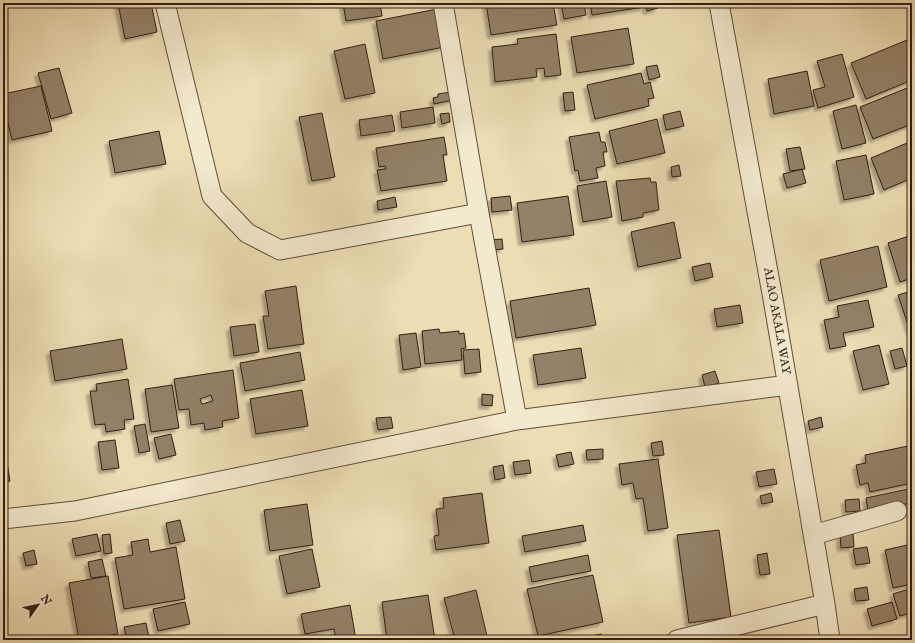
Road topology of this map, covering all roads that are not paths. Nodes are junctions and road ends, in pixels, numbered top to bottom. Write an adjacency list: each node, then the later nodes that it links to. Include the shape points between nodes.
1 (165, 3): 4 (street, via 212,196 247,233 280,250)
2 (443, 3): 4 (street)
3 (719, 3): 5 (street, ALAO AKALA WAY)
4 (479, 213): 6 (street)
5 (788, 386): 6 (street); 9 (street, ALAO AKALA WAY)
6 (517, 420): 8 (street, via 75,511)
7 (897, 511): 9 (street)
8 (3, 519)
9 (813, 535): 10 (street, ALAO AKALA WAY)
10 (825, 604): 11 (street); 12 (street, ALAO AKALA WAY)
11 (677, 640)
12 (830, 640)

